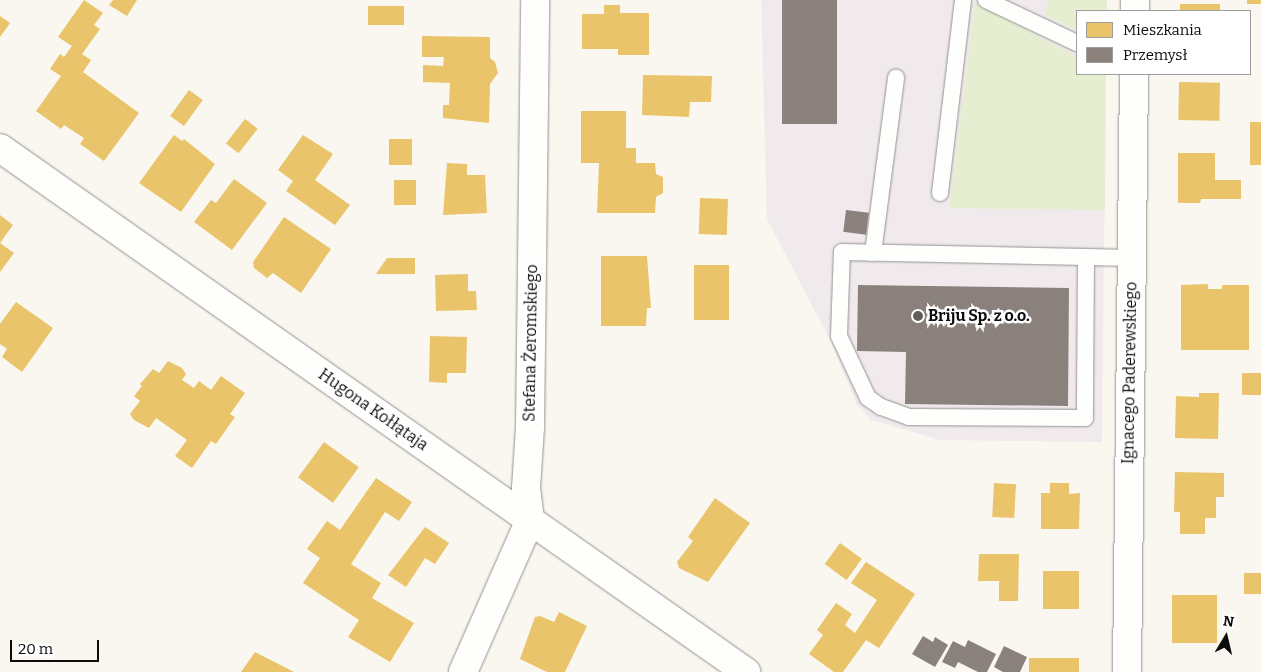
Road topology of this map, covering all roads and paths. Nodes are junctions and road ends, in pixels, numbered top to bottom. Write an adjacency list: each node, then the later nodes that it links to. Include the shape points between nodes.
1 (535, 0): 13 (street, Stefana Żeromskiego, via 526,488)
2 (963, 0): 9 (lane)
3 (986, 0): 4 (lane)
4 (1004, 4): 5 (lane)
5 (1076, 42)
6 (1134, 75): 12 (street, Ignacego Paderewskiego)
7 (896, 78): 10 (lane)
8 (0, 148): 13 (street, Hugona Kołłątaja)
9 (940, 193)
10 (873, 253): 11 (lane); 11 (lane, via 842,252 839,336 868,398 881,408 909,417 1085,418)
11 (1086, 257): 12 (lane)
12 (1132, 258): 16 (street, Ignacego Paderewskiego)
13 (530, 520): 14 (street); 15 (street, Hugona Kołłątaja)
14 (463, 672)
15 (746, 672)
16 (1127, 672)

